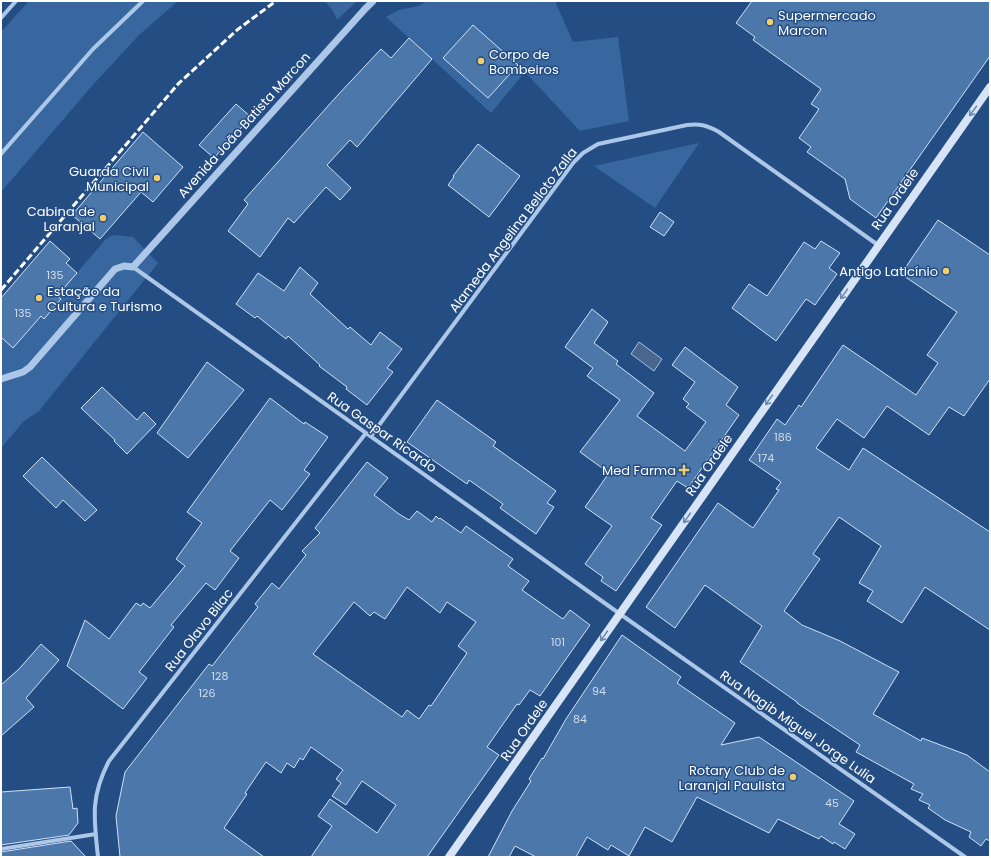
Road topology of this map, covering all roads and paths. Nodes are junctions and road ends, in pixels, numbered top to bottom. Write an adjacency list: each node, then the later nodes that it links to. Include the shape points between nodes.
1 (16, 1): 4 (street)
2 (142, 1): 6 (street, via 93,50)
3 (374, 1): 8 (street, Avenida João Batista Marcon)
4 (1, 18)
5 (990, 87): 7 (main road, Rua Ordele, one-way to 7)
6 (1, 154)
7 (878, 245): 11 (street, Alameda Angelina Belloto Zalla, via 707,125 687,125 598,144 583,153 574,163); 12 (main road, Rua Ordele, one-way to 12)
8 (133, 267): 9 (street, via 115,269 30,367); 10 (street, Rua Gaspar Ricardo)
9 (1, 379)
10 (366, 433): 11 (street, Rua Gaspar Ricardo); 13 (street, Rua Olavo Bilac, via 109,761 95,796)
11 (371, 436): 12 (street, Rua Gaspar Ricardo)
12 (620, 614): 16 (main road, Rua Ordele, one-way to 16); 17 (street, Rua Nagib Miguel Jorge Lulia)
13 (96, 834): 14 (street); 15 (street, Rua Olavo Bilac)
14 (1, 848)
15 (98, 857)
16 (449, 857)
17 (966, 857)

